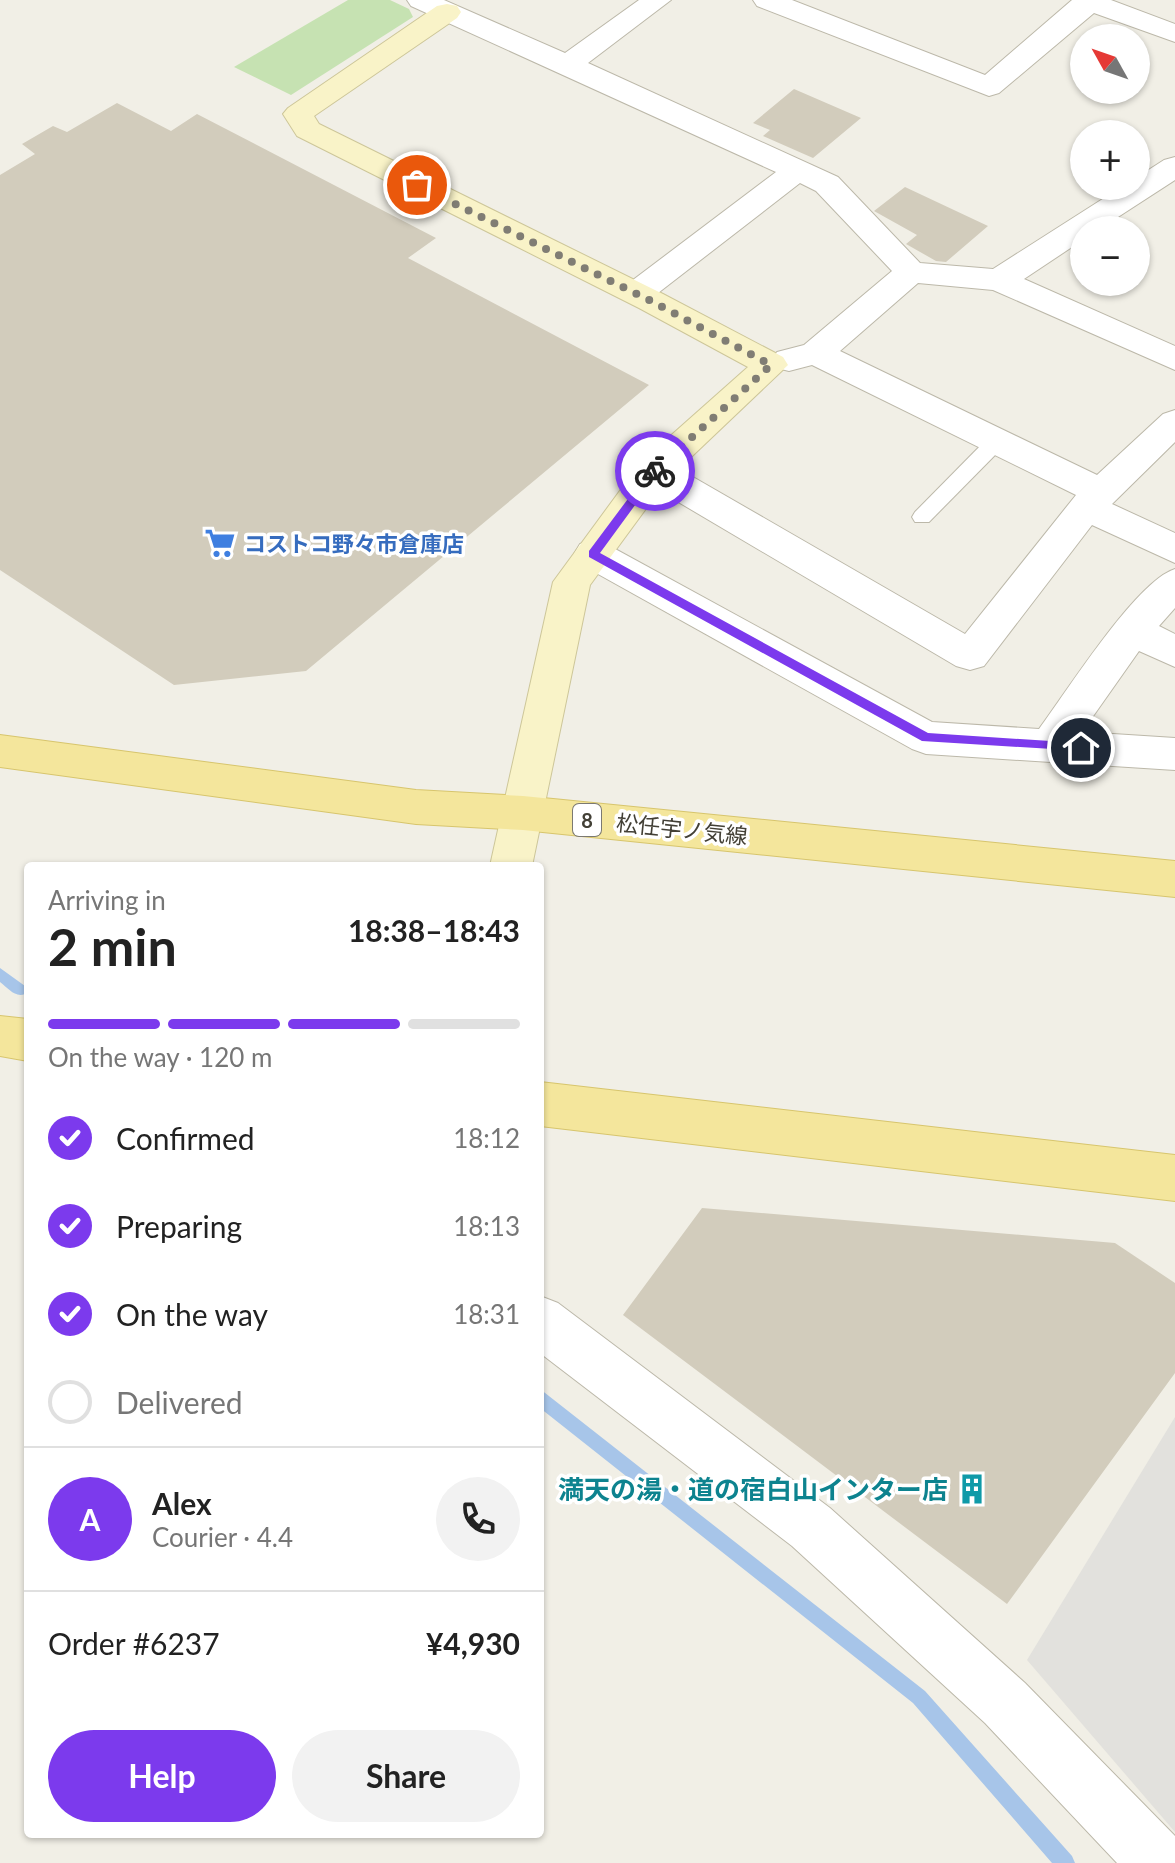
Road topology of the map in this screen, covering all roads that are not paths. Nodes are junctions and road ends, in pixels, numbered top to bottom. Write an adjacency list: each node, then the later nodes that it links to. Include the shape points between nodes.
1 (657, 0): 6 (street)
2 (767, 0): 3 (street, via 989,87)
3 (1090, 1): 5 (street)
4 (444, 4): 6 (street); 11 (street, via 298,114 308,130)
5 (1175, 34)
6 (567, 65): 8 (street)
7 (1175, 166): 10 (street)
8 (798, 170): 9 (street, via 827,184); 11 (street)
9 (911, 272): 10 (street); 12 (street)
10 (999, 280): 13 (street)
11 (637, 293): 14 (street)
12 (816, 353): 14 (street); 16 (street)
13 (1175, 359)
14 (771, 365): 17 (street)
15 (1175, 422): 18 (street)
16 (996, 442): 18 (street); 19 (lane)
17 (654, 471): 18 (street, via 970,655); 21 (street)
18 (1093, 499): 20 (street)
19 (922, 517)
20 (1175, 549)
21 (593, 554): 25 (street, via 926,738); 28 (street, via 572,582)
22 (1175, 583): 23 (street)
23 (1133, 630): 24 (street); 25 (street)
24 (1175, 652)
25 (1049, 746): 27 (street)
26 (0, 751): 28 (main road, 松任宇ノ気線 / 8, via 416,807)
27 (1175, 754)
28 (523, 813): 29 (street); 30 (main road, 松任宇ノ気線 / 8)
29 (512, 862)
30 (1175, 879)
31 (0, 1036): 32 (main road)
32 (24, 1039)
33 (544, 1104): 34 (main road)
34 (1175, 1178)
35 (544, 1324): 36 (street, via 811,1527 1005,1703)
36 (1159, 1863)

